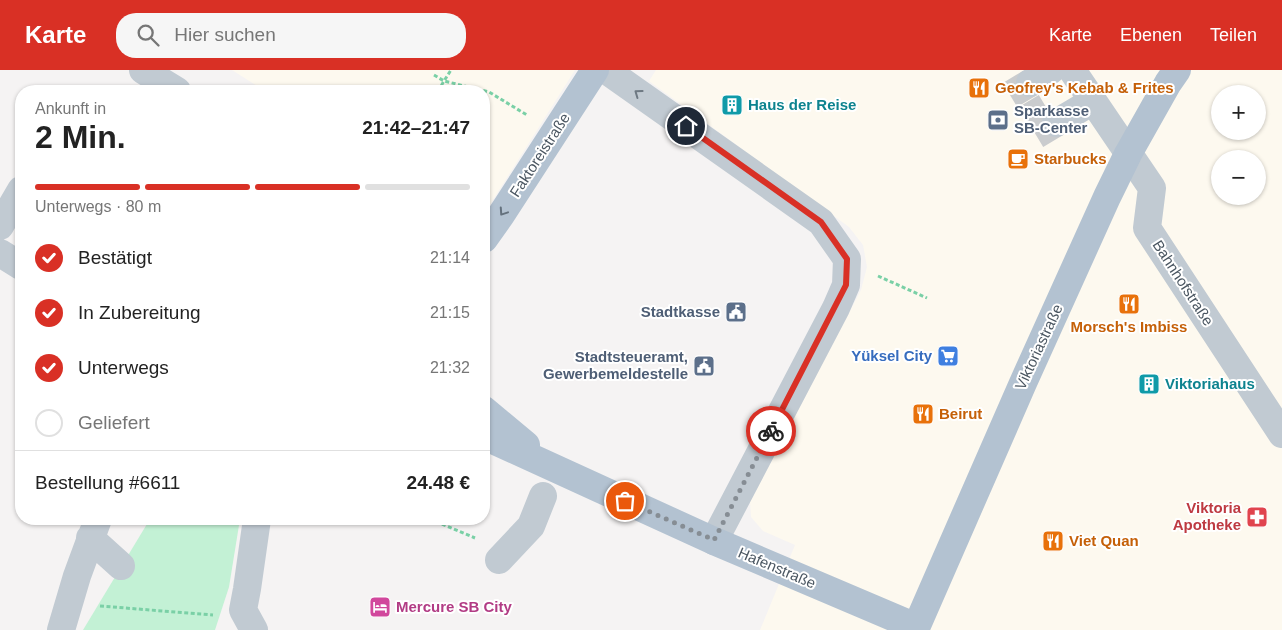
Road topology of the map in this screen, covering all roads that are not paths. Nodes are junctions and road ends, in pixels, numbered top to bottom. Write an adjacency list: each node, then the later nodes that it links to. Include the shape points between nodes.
1 (143, 70): 5 (street)
2 (595, 70): 11 (main road, Faktoreistraße, one-way to 11)
3 (606, 70): 21 (street, one-way to 3, via 836,308 846,285 847,259 821,222)
4 (1177, 70): 8 (main road, Viktoriastraße)
5 (167, 85)
6 (1082, 85): 7 (street, Bahnhofstraße); 8 (street, Bahnhofstraße)
7 (1051, 115)
8 (1128, 154): 15 (street, Bahnhofstraße, via 1152,188 1147,228); 25 (main road, Viktoriastraße, via 1023,382)
9 (15, 200): 10 (street)
10 (0, 226)
11 (490, 231)
12 (0, 253): 13 (street)
13 (15, 262)
14 (490, 415): 17 (main road, Hafenstraße)
15 (1282, 434)
16 (490, 439): 17 (main road, Hafenstraße)
17 (556, 470): 21 (main road, Hafenstraße)
18 (543, 496): 22 (street, via 531,526)
19 (256, 525): 24 (street)
20 (94, 528): 23 (street); 26 (street)
21 (714, 540): 25 (main road, Hafenstraße)
22 (502, 556)
23 (121, 566)
24 (239, 619)
25 (916, 628)
26 (61, 630)

